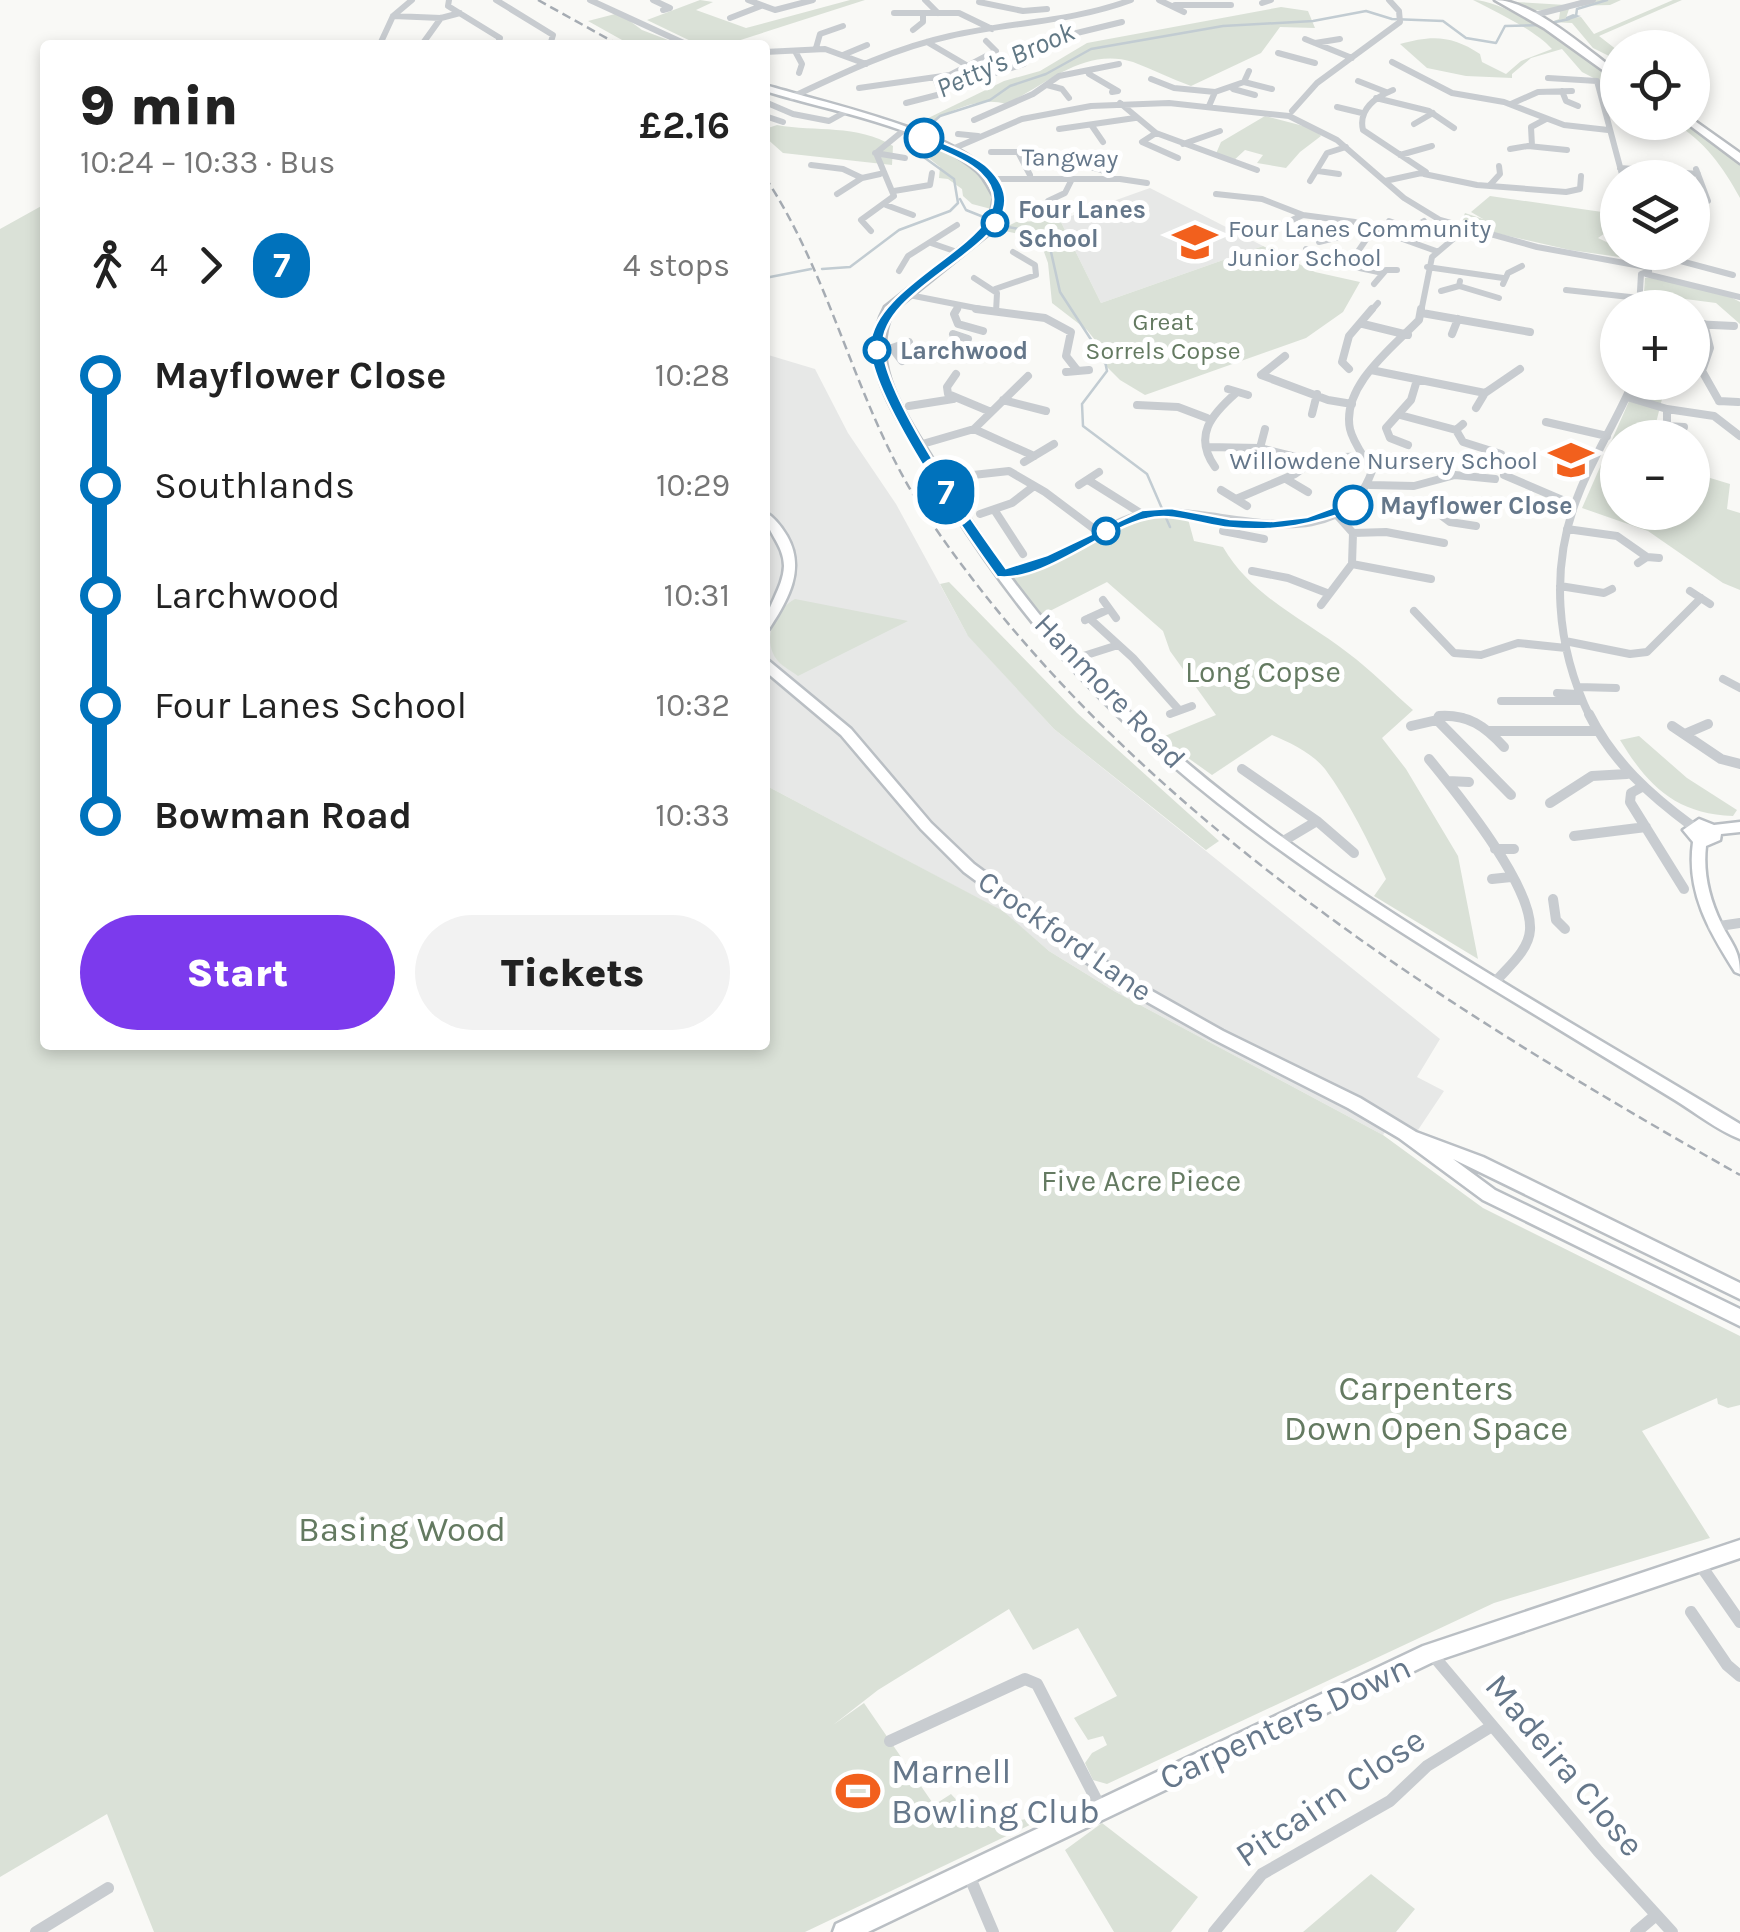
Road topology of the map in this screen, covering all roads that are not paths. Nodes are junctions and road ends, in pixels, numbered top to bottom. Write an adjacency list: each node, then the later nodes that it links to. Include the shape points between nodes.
1 (412, 0): 30 (street)
2 (450, 0): 27 (street, via 448,6)
3 (496, 0): 45 (street)
4 (590, 0): 46 (street)
5 (652, 0): 19 (street, via 666,9)
6 (748, 0): 20 (street)
7 (813, 0): 20 (street, via 776,10)
8 (939, 0): 15 (street)
9 (1130, 0): 34 (street)
10 (1159, 0): 17 (street, via 1179,10)
11 (1271, 0): 18 (street)
12 (1390, 0): 58 (street, via 1401,20)
13 (1500, 0): 33 (highway)
14 (1593, 0): 33 (street)
15 (928, 1): 26 (street)
16 (980, 1): 23 (street); 29 (street)
17 (1210, 1): 21 (street)
18 (1262, 3)
19 (680, 4)
20 (762, 6): 24 (street)
21 (1232, 6)
22 (739, 8): 24 (street)
23 (1045, 10)
24 (748, 11): 32 (street)
25 (891, 13): 28 (street)
26 (938, 13): 28 (street); 29 (street)
27 (460, 14): 31 (street); 44 (street)
28 (923, 15): 36 (street)
29 (965, 15): 37 (street)
30 (393, 16): 31 (street); 42 (street)
31 (440, 18): 43 (street)
32 (730, 18)
33 (1539, 21): 67 (highway)
34 (1043, 22): 37 (street); 39 (street)
35 (1117, 25): 39 (street)
36 (919, 29)
37 (992, 29): 48 (street)
38 (853, 30): 50 (street, via 843,25 820,34)
39 (1058, 36): 52 (street, via 1043,43)
40 (1304, 39): 49 (street)
41 (1340, 39): 49 (street)
42 (382, 40)
43 (425, 40)
44 (500, 40)
45 (552, 40)
46 (677, 40)
47 (1001, 41): 61 (street, via 988,42 996,51)
48 (927, 42): 64 (street); 68 (street)
49 (1314, 43): 53 (street)
50 (816, 48): 54 (street); 57 (street)
51 (865, 48): 57 (street)
52 (1046, 48)
53 (1325, 48): 58 (street); 59 (street)
54 (795, 51): 55 (street); 69 (street, via 799,72)
55 (770, 52)
56 (1278, 53): 59 (street)
57 (842, 55): 64 (street)
58 (1352, 58): 104 (street)
59 (1306, 60): 63 (street)
60 (1391, 61): 97 (street, via 1442,90)
61 (980, 62): 68 (street); 71 (street)
62 (1021, 63): 71 (street)
63 (1315, 63)
64 (866, 64): 91 (street)
65 (1121, 64): 72 (street)
66 (1548, 65): 87 (street, via 1550,78 1598,81)
67 (1600, 65)
68 (968, 66): 75 (street)
69 (811, 69)
70 (897, 70): 77 (street)
71 (999, 70): 74 (street)
72 (1086, 72): 81 (street); 88 (street, via 1118,91)
73 (1260, 72): 79 (street, via 1250,72)
74 (989, 74)
75 (935, 78): 77 (street); 95 (street, via 941,94)
76 (1151, 79): 89 (street, via 1164,88)
77 (912, 80): 82 (street)
78 (1359, 81): 93 (street, via 1389,91)
79 (1244, 82): 80 (street, via 1270,92); 83 (street)
80 (1282, 84)
81 (1047, 85): 92 (street); 94 (street)
82 (864, 86)
83 (1233, 89): 89 (street); 90 (street)
84 (770, 91): 91 (street)
85 (1562, 91): 86 (street); 97 (street, via 1532,93); 100 (street, via 1566,101)
86 (1572, 91)
87 (1600, 91)
88 (1112, 92)
89 (1216, 92): 99 (street)
90 (1255, 96)
91 (792, 97): 102 (street)
92 (1068, 98)
93 (1376, 98): 105 (street); 106 (street)
94 (1014, 101): 107 (street); 109 (street, via 977,121)
95 (906, 103)
96 (1120, 104): 99 (street); 107 (street); 110 (street)
97 (1511, 104): 111 (street)
98 (770, 105): 103 (street)
99 (1209, 106): 104 (street)
100 (1580, 106)
101 (1336, 107): 105 (street)
102 (846, 111): 103 (street, via 829,121); 119 (street)
103 (788, 112): 108 (street, via 780,121)
104 (1294, 112): 128 (street)
105 (1362, 112): 120 (street)
106 (1434, 113): 112 (street); 117 (street)
107 (1042, 114): 123 (street)
108 (770, 118)
109 (966, 118)
110 (1135, 118): 113 (street); 122 (street)
111 (1547, 118): 115 (street); 127 (street, via 1530,127)
112 (1415, 121)
113 (1092, 126): 116 (street); 125 (street)
114 (1202, 126): 126 (street, via 1216,130)
115 (1600, 128)
116 (1058, 129)
117 (1457, 129)
118 (1353, 131): 120 (street)
119 (908, 132): 133 (street); 134 (street, via 879,144)
120 (1364, 132): 135 (street)
121 (958, 134): 123 (street)
122 (1156, 134): 126 (street); 137 (street, via 1142,142)
123 (979, 136): 133 (street)
124 (1710, 136): 138 (highway)
125 (1105, 138)
126 (1183, 144): 142 (street)
127 (1532, 146): 131 (street); 132 (street)
128 (1346, 147): 143 (street, via 1328,153); 155 (street)
129 (1428, 148): 135 (street)
130 (993, 149): 147 (street, via 1026,156)
131 (1510, 149)
132 (1570, 149)
133 (950, 150): 152 (street)
134 (876, 153): 136 (street); 144 (street)
135 (1400, 155): 145 (street, via 1420,164)
136 (905, 158)
137 (1178, 158)
138 (1740, 159)
139 (1081, 165): 151 (street)
140 (813, 167): 150 (street)
141 (1496, 168): 157 (street)
142 (1257, 170)
143 (1318, 171): 149 (street, via 1309,180); 154 (street, via 1340,173)
144 (880, 174): 150 (street); 159 (street)
145 (1424, 174): 155 (street); 157 (street)
146 (1567, 174): 160 (street, via 1583,175)
147 (1030, 175): 152 (street, Tangway); 153 (street, Tangway)
148 (922, 176): 159 (street, via 933,175 930,185)
149 (1300, 177)
150 (862, 178): 158 (street)
151 (1110, 178): 153 (street, Tangway); 156 (street, Tangway)
152 (992, 179): 185 (street, via 1000,201 997,220)
153 (1072, 180): 165 (street, via 1065,194 1046,205)
154 (1347, 181)
155 (1385, 181): 177 (street, via 1422,211)
156 (1147, 183)
157 (1490, 186): 160 (street)
158 (837, 190)
159 (894, 191): 166 (street)
160 (1576, 191): 162 (street)
161 (1214, 194): 168 (street, via 1262,199)
162 (1586, 195)
163 (1710, 198): 164 (street)
164 (1720, 198)
165 (1036, 199)
166 (886, 205): 167 (street); 171 (street)
167 (911, 212)
168 (1303, 215): 170 (street, via 1280,224); 175 (street)
169 (850, 218): 171 (street)
170 (1271, 219)
171 (861, 220): 178 (street)
172 (1424, 221): 176 (street)
173 (1389, 222): 176 (street)
174 (951, 226): 182 (street)
175 (1374, 228): 179 (street); 180 (street)
176 (1411, 229): 179 (street)
177 (1464, 229): 183 (street); 188 (street)
178 (870, 231)
179 (1397, 237): 183 (street)
180 (1364, 241): 181 (street, via 1341,232); 187 (street)
181 (1319, 242)
182 (931, 243): 185 (street); 190 (street)
183 (1436, 251): 192 (street)
184 (1010, 252): 204 (street, via 1034,265 1036,275)
185 (960, 253): 208 (street)
186 (1311, 253): 191 (street)
187 (1356, 257): 189 (street); 191 (street)
188 (1600, 260)
189 (1371, 262)
190 (898, 265)
191 (1344, 265): 198 (street); 199 (street)
192 (1427, 267): 197 (street); 214 (street)
193 (1522, 269): 197 (street, via 1503,281)
194 (1397, 270): 198 (street)
195 (1648, 270): 209 (street)
196 (1706, 270): 200 (street)
197 (1460, 272): 203 (street)
198 (1383, 273): 202 (street)
199 (1333, 274)
200 (1733, 275)
201 (971, 277): 204 (street)
202 (1374, 284)
203 (1458, 286): 206 (street); 210 (street)
204 (994, 289): 213 (street)
205 (1569, 289): 207 (street)
206 (1441, 291)
207 (1600, 293)
208 (904, 294): 212 (street); 227 (street, via 882,320)
209 (1740, 296)
210 (1500, 298)
211 (1388, 303): 217 (street, via 1376,301)
212 (958, 308): 213 (street); 221 (street, via 954,319 963,335)
213 (996, 312): 230 (street, via 1068,328 1066,356)
214 (1422, 313): 216 (street); 224 (street)
215 (1521, 319): 220 (street)
216 (1458, 320): 220 (street); 223 (street)
217 (1364, 324): 224 (street); 228 (street, via 1349,336 1345,366)
218 (1710, 324): 219 (street)
219 (1727, 324)
220 (1518, 330): 222 (street)
221 (986, 332)
222 (1530, 332)
223 (1452, 334)
224 (1408, 335): 232 (street)
225 (909, 342): 227 (street, via 892,348 900,358)
226 (1285, 355): 241 (street, via 1261,375)
227 (879, 358): 270 (street, Hanmore Road)
228 (1330, 362)
229 (1497, 366): 240 (street, via 1516,371)
230 (1076, 370): 231 (street); 233 (street)
231 (1089, 370)
232 (1370, 370): 236 (street); 250 (street)
233 (1066, 372)
234 (957, 374): 244 (street, via 947,388)
235 (1028, 376): 237 (street)
236 (1417, 380): 240 (street); 258 (street)
237 (1019, 385): 239 (street); 245 (street)
238 (1710, 386): 247 (street)
239 (1033, 390)
240 (1485, 393): 253 (street)
241 (1316, 394): 250 (street); 256 (street)
242 (915, 395): 249 (street)
243 (1248, 395): 260 (street, via 1232,391)
244 (953, 399): 249 (street); 257 (street)
245 (1003, 400): 255 (street); 257 (street)
246 (1637, 400): 254 (street)
247 (1719, 401): 248 (street); 259 (street)
248 (1738, 402)
249 (920, 404): 251 (street)
250 (1352, 404): 277 (street, via 1350,429)
251 (909, 406)
252 (1138, 406): 260 (street, via 1178,407)
253 (1476, 408)
254 (1667, 409): 259 (street); 261 (street)
255 (1046, 411)
256 (1309, 411)
257 (991, 412): 263 (street)
258 (1400, 415): 267 (street, via 1389,422); 275 (street, via 1460,427 1463,442)
259 (1714, 416): 268 (street)
260 (1208, 418): 272 (street)
261 (1666, 420)
262 (1544, 421): 266 (street)
263 (974, 429): 270 (street); 276 (street)
264 (1259, 433): 273 (street)
265 (1372, 434): 267 (street)
266 (1600, 434)
267 (1388, 436): 271 (street)
268 (1740, 436)
269 (1054, 444): 276 (street)
270 (919, 445): 315 (street, Hanmore Road)
271 (1408, 445)
272 (1206, 447): 273 (street); 280 (street)
273 (1260, 448): 278 (street)
274 (1600, 451): 294 (street)
275 (1501, 454)
276 (1034, 456): 279 (street)
277 (1365, 456): 278 (street); 286 (street)
278 (1304, 459): 284 (street, via 1302,469)
279 (1024, 462)
280 (1208, 463)
281 (1098, 472): 285 (street)
282 (973, 476): 287 (street, via 1002,469)
283 (1494, 477): 286 (street); 290 (street); 294 (street)
284 (1286, 478): 291 (street); 292 (street)
285 (1088, 480): 288 (street); 297 (street)
286 (1370, 485): 298 (street)
287 (1034, 486): 295 (street); 305 (street)
288 (1079, 486)
289 (1220, 490): 292 (street)
290 (1484, 490)
291 (1308, 492)
292 (1236, 499): 293 (street)
293 (1248, 506)
294 (1574, 506): 301 (street)
295 (994, 511): 296 (street); 308 (street)
296 (980, 514)
297 (1142, 514): 302 (street, via 1171,513); 305 (street)
298 (1336, 514): 302 (street); 304 (street)
299 (770, 522): 328 (street, via 791,563 785,593)
300 (1476, 526): 304 (street, via 1446,519 1445,547 1386,532)
301 (1566, 529): 310 (street, via 1617,536); 319 (street)
302 (1250, 530): 303 (street); 306 (street)
303 (1223, 531)
304 (1354, 533): 313 (street)
305 (1101, 534): 315 (street)
306 (1264, 540)
307 (1028, 541): 308 (street)
308 (1016, 542): 309 (street)
309 (1023, 554)
310 (1647, 557): 311 (street); 312 (street)
311 (1659, 558)
312 (1638, 563)
313 (1352, 564): 317 (street); 322 (street)
314 (1252, 571): 316 (street)
315 (1003, 574): 333 (street, Hanmore Road)
316 (1277, 576): 318 (street); 322 (street)
317 (1431, 579)
318 (1271, 586)
319 (1560, 586): 321 (street); 332 (street)
320 (1690, 591): 323 (street)
321 (1610, 592)
322 (1327, 593): 326 (street)
323 (1701, 598): 325 (street); 332 (street, via 1647,652)
324 (1102, 600): 327 (street)
325 (1710, 604)
326 (1321, 605)
327 (1107, 610): 329 (street); 331 (street, via 1086,619)
328 (770, 618)
329 (1116, 618)
330 (1435, 618): 332 (street, via 1417,616 1451,656 1518,643)
331 (1118, 645): 333 (street); 341 (street, via 1174,712)
332 (1566, 645): 339 (street)
333 (1074, 659): 366 (street, Hanmore Road, via 1174,760)
334 (770, 670): 382 (street, Crockford Lane, via 846,732 952,852 1075,948 1177,1014)
335 (1723, 678): 337 (street)
336 (1616, 688): 339 (street)
337 (1738, 690)
338 (1557, 693): 339 (street)
339 (1580, 694): 340 (street); 347 (street)
340 (1501, 701)
341 (1192, 706)
342 (1437, 720): 344 (street); 346 (street, via 1459,714); 357 (street)
343 (1708, 724): 348 (street)
344 (1411, 726)
345 (1672, 726): 348 (street)
346 (1489, 730): 347 (street); 349 (street)
347 (1594, 731): 353 (street)
348 (1688, 733): 351 (street, via 1718,758)
349 (1504, 748)
350 (1429, 760): 354 (street)
351 (1740, 764)
352 (1242, 769): 359 (street)
353 (1626, 774): 356 (street); 358 (street, via 1592,776)
354 (1448, 781): 355 (street); 367 (street)
355 (1469, 782)
356 (1640, 788): 360 (street, via 1630,802); 363 (street)
357 (1510, 791)
358 (1550, 803)
359 (1317, 821): 364 (street); 366 (street)
360 (1646, 827): 365 (street); 372 (street)
361 (1740, 827): 363 (street, via 1713,830 1714,839)
362 (1346, 832): 364 (street)
363 (1696, 833): 377 (street, via 1700,890)
364 (1335, 836): 369 (street)
365 (1573, 837)
366 (1280, 843): 380 (street, Hanmore Road)
367 (1495, 849): 368 (street); 370 (street)
368 (1514, 849)
369 (1354, 854)
370 (1510, 877): 371 (street); 374 (street)
371 (1492, 880)
372 (1684, 889)
373 (1553, 899): 375 (street)
374 (1529, 915): 375 (street); 380 (street, via 1524,946)
375 (1556, 920): 378 (street)
376 (1740, 923): 377 (street)
377 (1713, 927): 379 (street)
378 (1565, 930)
379 (1740, 968)
380 (1496, 981): 381 (street, Hanmore Road)
381 (1740, 1132)
382 (1405, 1133): 383 (street, Crockford Lane); 384 (street, Crockford Lane, via 1490,1195)
383 (1740, 1292)
384 (1740, 1318)
385 (1740, 1549): 386 (street, Carpenters Down)
386 (1699, 1563): 388 (street); 389 (street, Carpenters Down)
387 (1691, 1609): 390 (street)
388 (1740, 1622)
389 (1430, 1652): 391 (street, Madeira Close); 393 (street, Carpenters Down)
390 (1740, 1676)
391 (1492, 1726): 396 (street, Madeira Close); 400 (street, Pitcairn Close, via 1427,1766 1390,1801 1262,1874)
392 (890, 1740): 393 (street, via 1025,1679 1037,1684)
393 (1101, 1809): 394 (street, Carpenters Down)
394 (968, 1872): 398 (street, Carpenters Down); 399 (street)
395 (108, 1888): 397 (street)
396 (1655, 1916): 401 (street); 402 (street, Madeira Close)
397 (36, 1932)
398 (844, 1932)
399 (992, 1932)
400 (1214, 1932)
401 (1636, 1932)
402 (1672, 1932)

